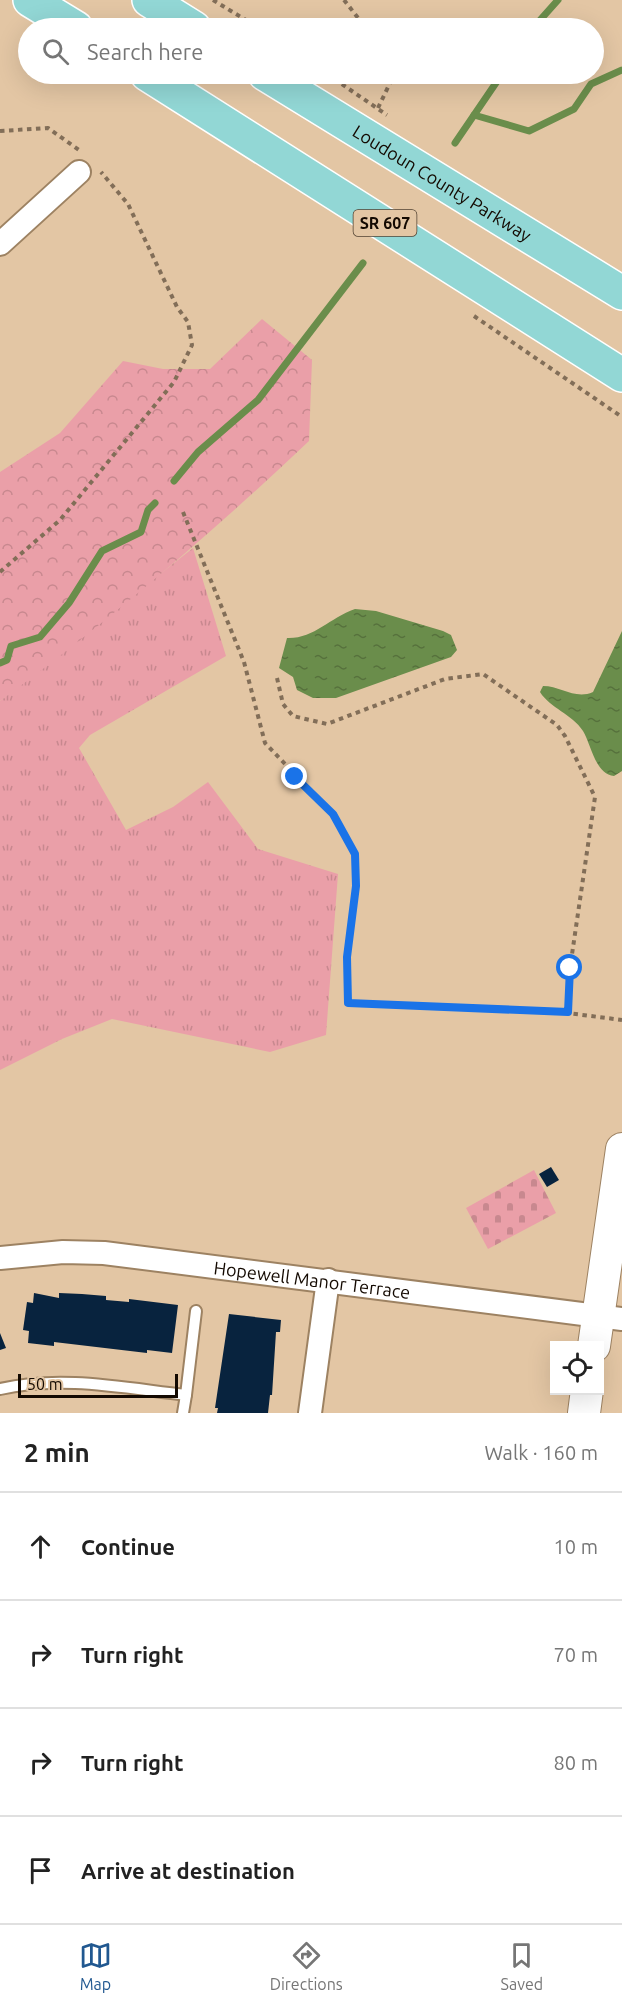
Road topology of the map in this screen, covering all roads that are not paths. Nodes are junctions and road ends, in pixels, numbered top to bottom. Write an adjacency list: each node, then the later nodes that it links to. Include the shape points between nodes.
1 (30, 0): 3 (main road)
2 (149, 0): 4 (main road)
3 (60, 18)
4 (178, 18)
5 (163, 84): 10 (main road, SR 607)
6 (281, 84): 9 (main road, Loudoun County Parkway)
7 (85, 163): 8 (street)
8 (0, 244)
9 (622, 293)
10 (622, 375)
11 (622, 1149): 15 (street)
12 (0, 1258): 13 (street, Hopewell Manor Terrace, via 104,1253)
13 (328, 1280): 15 (street, Hopewell Manor Terrace); 21 (street)
14 (196, 1311): 18 (lane)
15 (610, 1317): 16 (street)
16 (597, 1341)
17 (0, 1389): 18 (lane, via 72,1381)
18 (186, 1395): 20 (lane)
19 (586, 1395): 22 (street)
20 (183, 1413)
21 (310, 1413)
22 (584, 1413)

